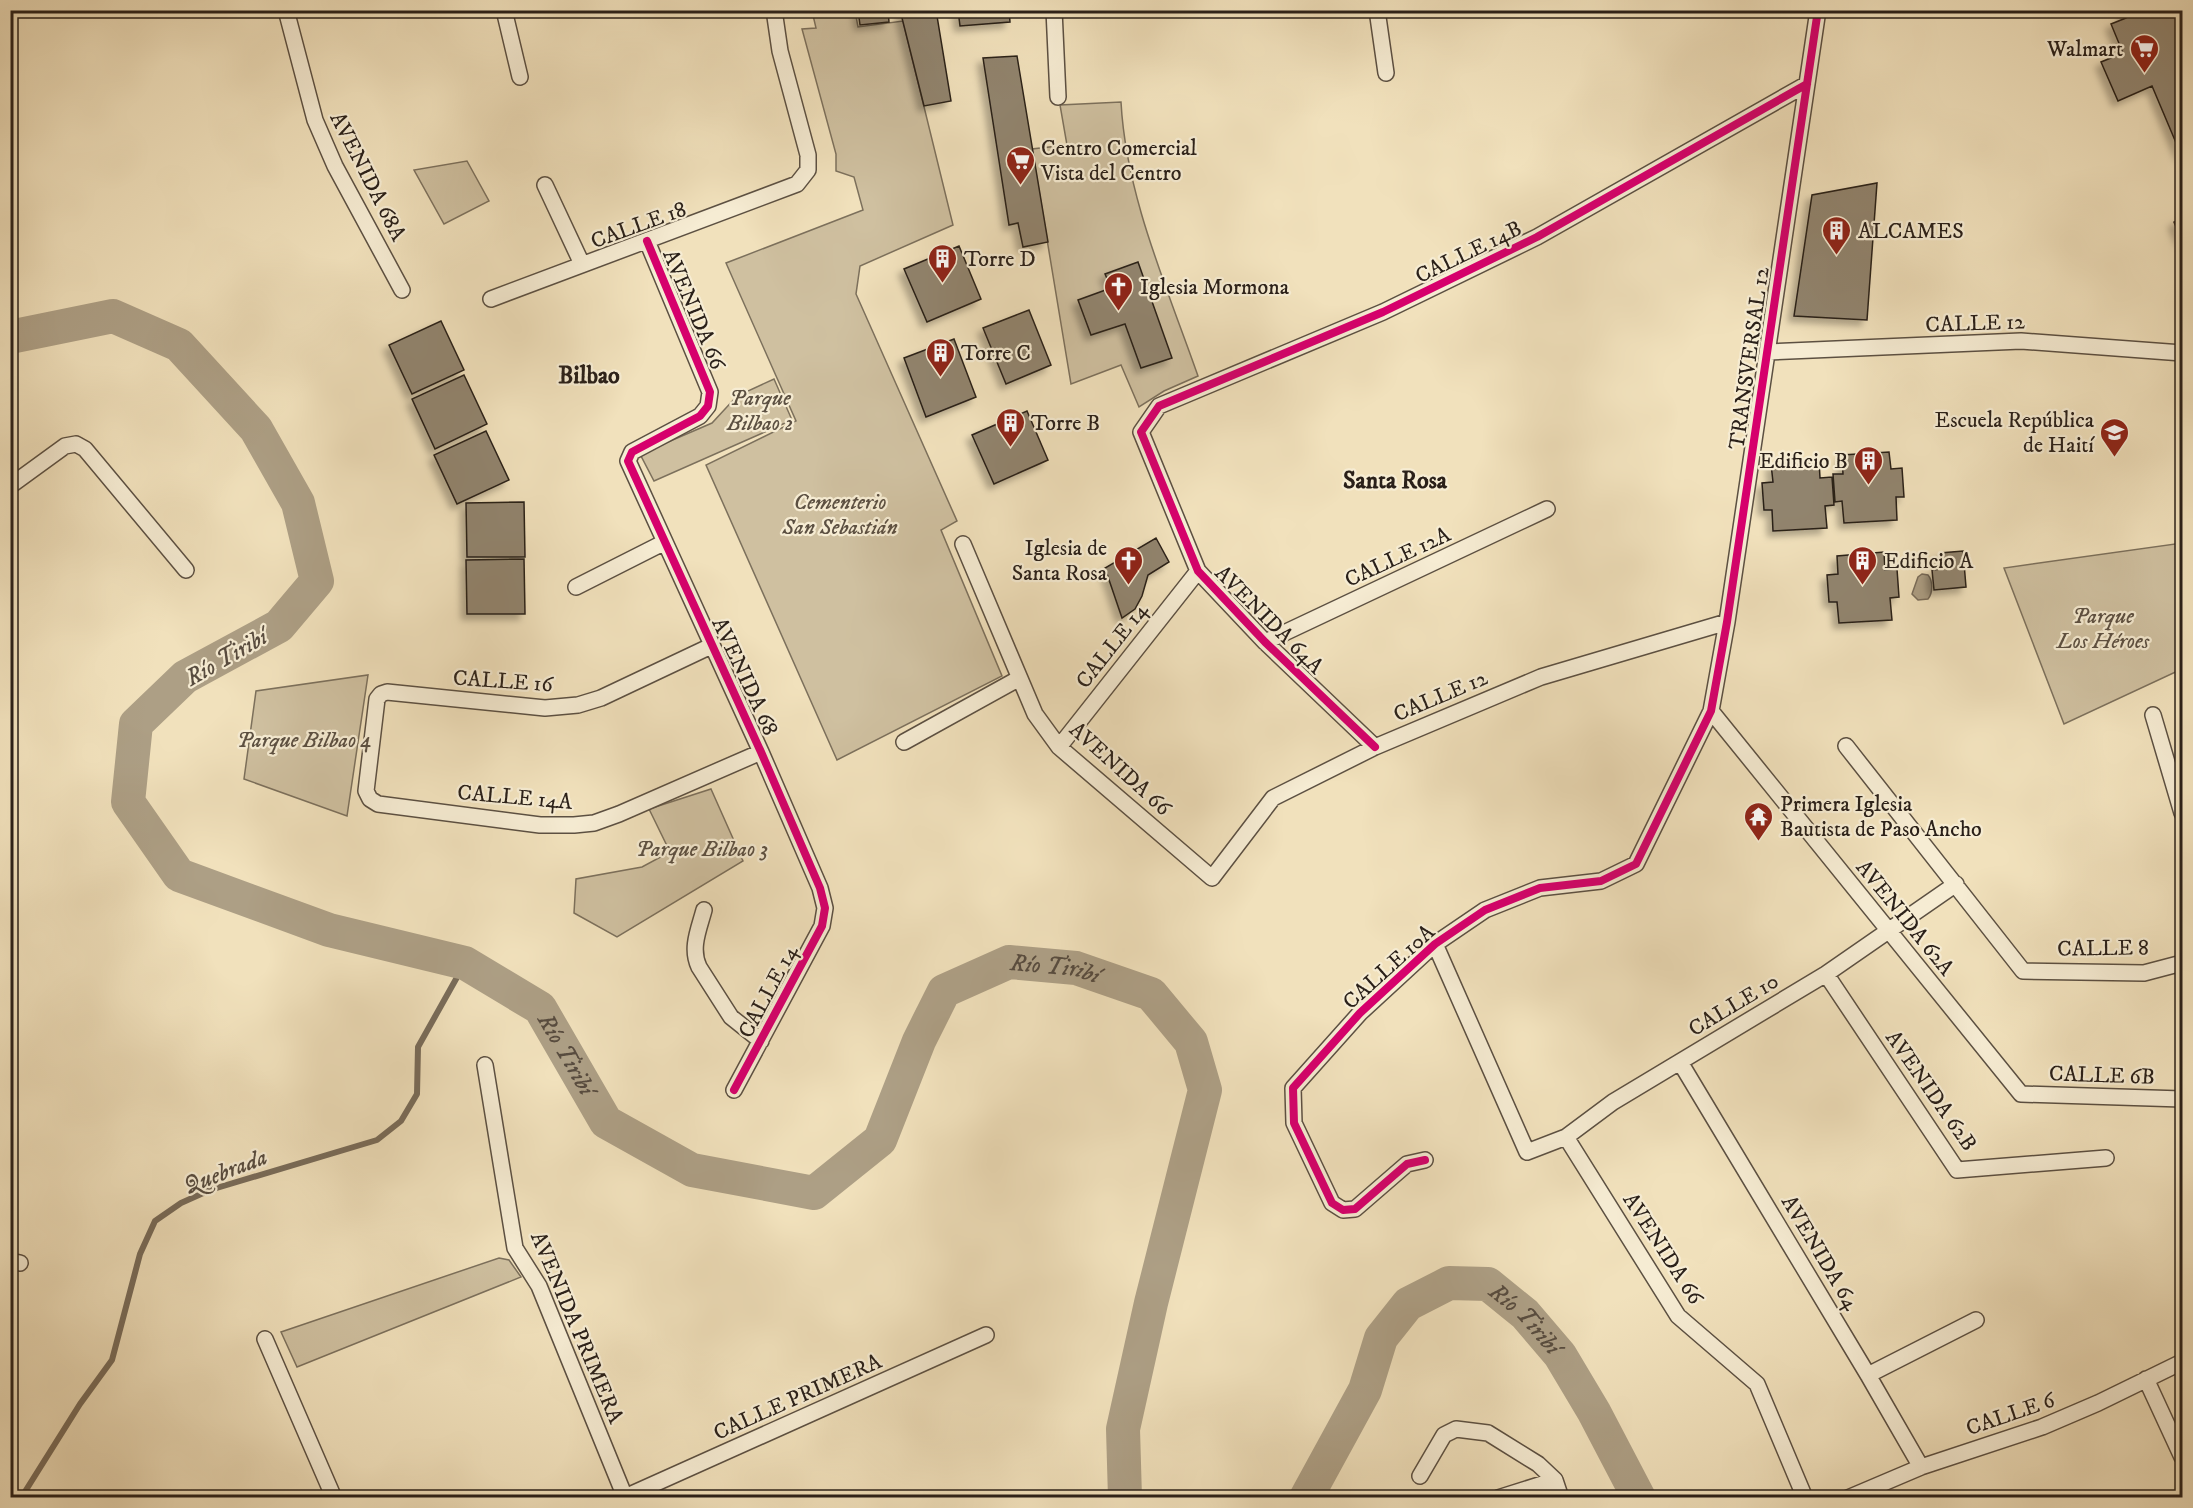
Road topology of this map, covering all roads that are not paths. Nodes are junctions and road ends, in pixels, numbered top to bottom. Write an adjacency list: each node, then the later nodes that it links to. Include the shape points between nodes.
1 (286, 10): 14 (street, AVENIDA 68A, via 315,120 335,166)
2 (504, 10): 8 (street)
3 (774, 10): 12 (street, CALLE 18, via 780,51 808,155 808,170 798,184)
4 (1053, 10): 10 (street)
5 (1377, 10): 7 (street)
6 (1818, 10): 9 (street, TRANSVERSAL 12)
7 (1386, 73)
8 (520, 77)
9 (1807, 84): 16 (street, TRANSVERSAL 12); 18 (street, CALLE 14B, via 1537,237 1383,312 1159,406)
10 (1058, 97)
11 (545, 185): 13 (street)
12 (647, 241): 13 (street, CALLE 18); 19 (street, AVENIDA 66, via 710,392 708,406 700,416 632,452)
13 (582, 264): 15 (street, CALLE 18)
14 (402, 290)
15 (491, 299)
16 (1768, 352): 17 (street, CALLE 12, via 2021,341); 27 (street, TRANSVERSAL 12)
17 (2182, 352)
18 (1141, 432): 25 (street, AVENIDA 64A)
19 (628, 461): 22 (street, AVENIDA 68)
20 (10, 486): 24 (street, via 65,446 76,444 85,449)
21 (1547, 510): 28 (street, CALLE 12A)
22 (665, 542): 26 (street); 29 (street, AVENIDA 68)
23 (963, 544): 30 (street, AVENIDA 66)
24 (186, 570)
25 (1198, 571): 28 (street, AVENIDA 64A); 35 (street, CALLE 14)
26 (576, 587)
27 (1727, 622): 31 (street, TRANSVERSAL 12); 36 (street, CALLE 12, via 1541,677)
28 (1265, 642): 36 (street, AVENIDA 64A)
29 (711, 646): 37 (street, AVENIDA 68); 38 (street, CALLE 16, via 578,705 545,708 387,692 377,699)
30 (1018, 678): 33 (street); 35 (street, AVENIDA 66, via 1035,714)
31 (1711, 711): 44 (street, AVENIDA 62A); 45 (street, CALLE 10A, via 1636,864 1600,882 1540,888 1485,910)
32 (2152, 715): 39 (street)
33 (904, 742)
34 (1846, 746): 41 (street)
35 (1059, 747): 40 (street, AVENIDA 66)
36 (1375, 747): 40 (street, CALLE 12, via 1273,798)
37 (761, 752): 38 (street, CALLE 14A, via 619,814 574,825 540,825 378,804); 42 (street, AVENIDA 68)
38 (366, 791)
39 (2182, 813)
40 (1212, 878)
41 (1956, 884): 44 (street, CALLE 10); 46 (street, CALLE 8, via 2023,971 2144,973)
42 (825, 908): 48 (street, CALLE 14, via 822,926)
43 (704, 910): 48 (street, via 695,958 731,1017)
44 (1888, 931): 47 (street, CALLE 10); 52 (street, AVENIDA 62A)
45 (1435, 944): 54 (street, CALLE 10, via 1527,1152); 56 (street, CALLE 10A, via 1360,1013 1293,1088 1294,1124 1332,1203 1343,1210 1355,1209 1407,1164)
46 (2182, 963)
47 (1826, 974): 49 (street, CALLE 10); 55 (street, AVENIDA 62B, via 1957,1170)
48 (762, 1041): 51 (street, CALLE 14)
49 (1680, 1062): 54 (street, CALLE 10, via 1613,1102); 61 (street, AVENIDA 64)
50 (485, 1065): 68 (street, AVENIDA PRIMERA, via 515,1248 539,1286)
51 (734, 1090)
52 (2021, 1094): 53 (street, CALLE 6B)
53 (2182, 1098)
54 (1566, 1137): 71 (street, AVENIDA 66, via 1678,1316 1756,1384)
55 (2106, 1158)
56 (1425, 1160)
57 (1976, 1320): 61 (street)
58 (986, 1335): 68 (street, CALLE PRIMERA)
59 (266, 1339): 67 (street)
60 (2182, 1362): 62 (street, CALLE 6)
61 (1868, 1375): 64 (street, AVENIDA 64)
62 (2146, 1379): 63 (street); 64 (street, CALLE 6, via 2042,1427)
63 (2182, 1457)
64 (1921, 1467): 72 (street, CALLE 6)
65 (1420, 1476): 66 (street, via 1444,1435 1456,1430 1488,1433 1538,1464)
66 (1555, 1480): 69 (street); 70 (street)
67 (334, 1497)
68 (624, 1497)
69 (1498, 1497)
70 (1561, 1497)
71 (1805, 1497)
72 (1848, 1497)

